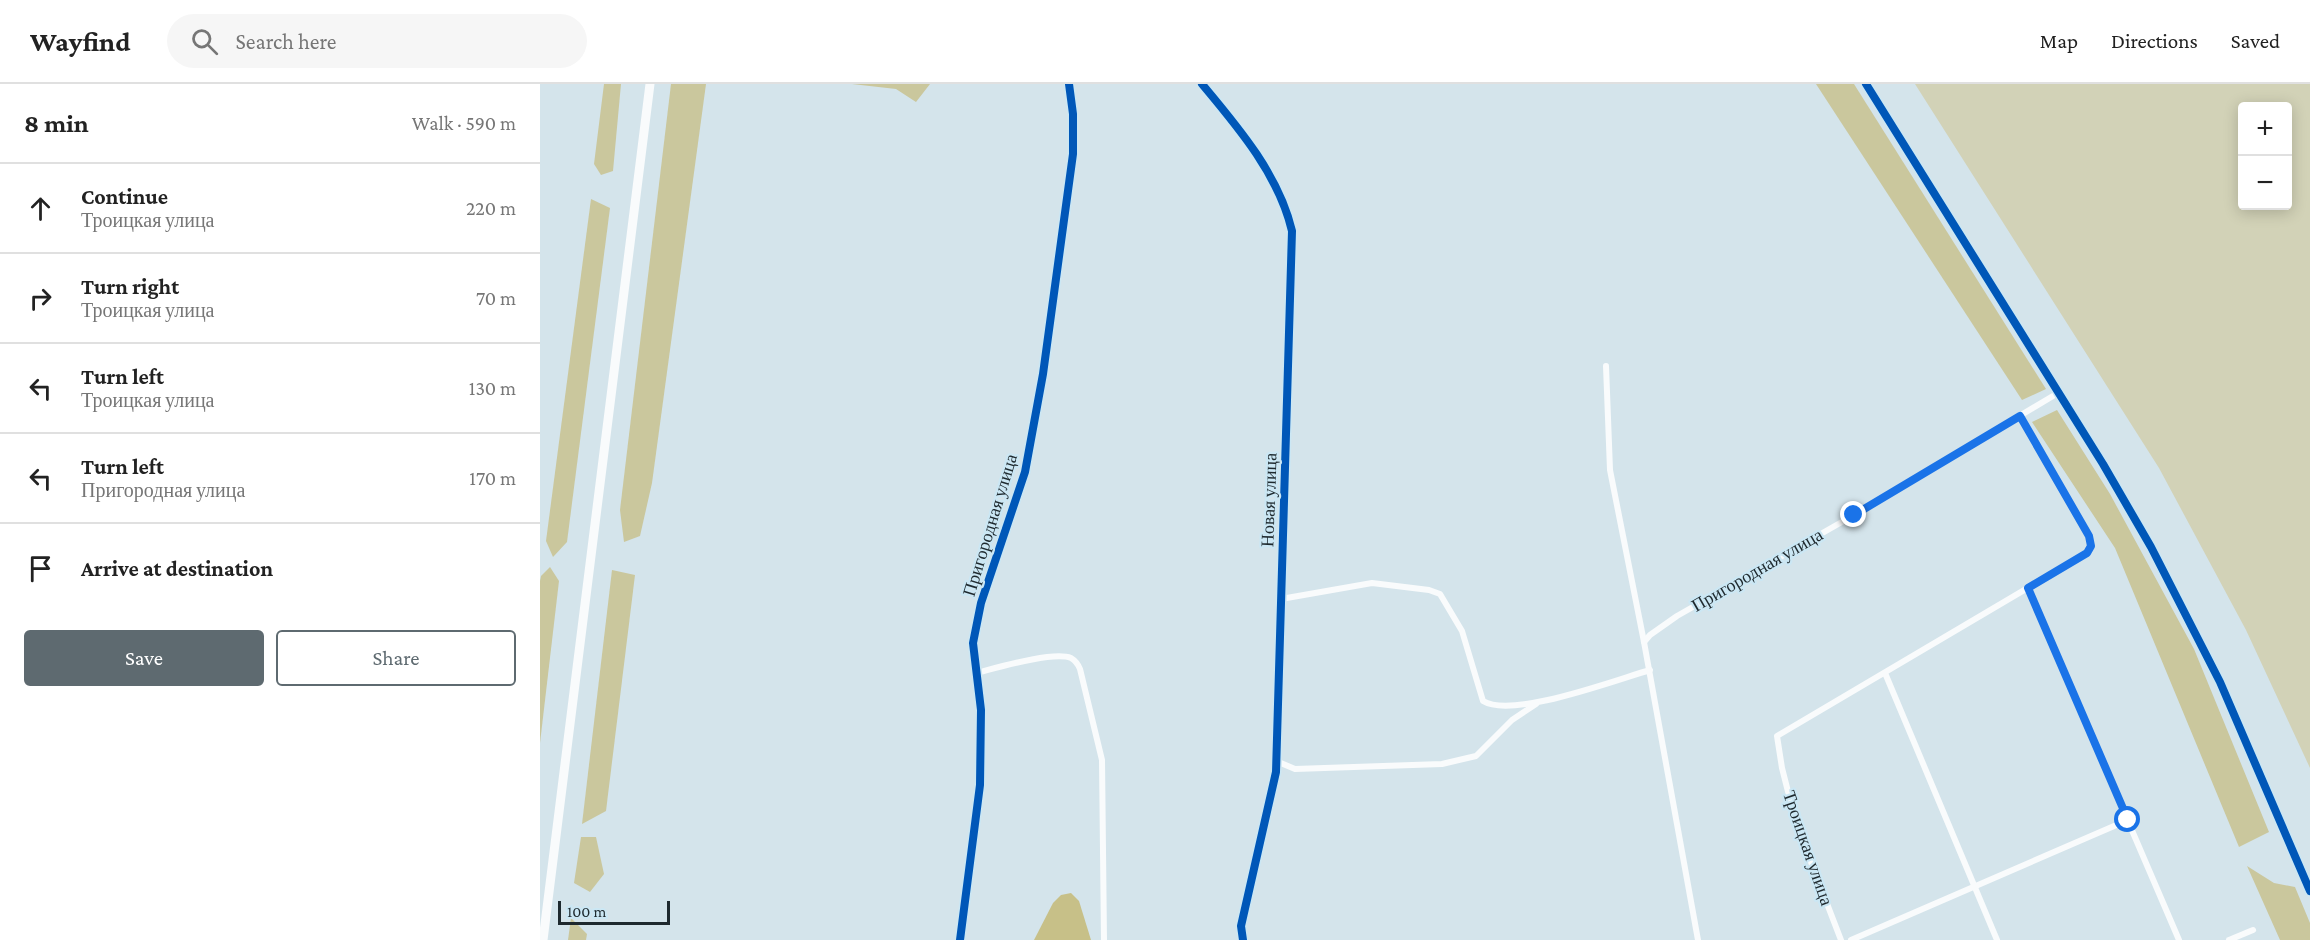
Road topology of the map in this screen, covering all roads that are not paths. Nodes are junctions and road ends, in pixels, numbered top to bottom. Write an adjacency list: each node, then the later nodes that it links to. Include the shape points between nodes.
1 (650, 84): 20 (street)
2 (1068, 84): 12 (street, Пригородная улица, via 1073,154 1043,374 1025,472 981,603 973,643)
3 (1202, 84): 9 (street, Новая улица, via 1232,120 1277,187 1292,231)
4 (1866, 84): 6 (street)
5 (1606, 366): 10 (street, via 1610,470)
6 (2058, 393): 7 (street, Пригородная улица); 18 (street, via 2114,482 2183,607 2247,742)
7 (2020, 416): 8 (street, Троицкая улица, via 2089,536 2091,546 2087,553); 10 (street, Пригородная улица, via 1677,616)
8 (2028, 588): 13 (street, Троицкая улица); 16 (street)
9 (1281, 598): 14 (street, via 1372,583 1440,594 1462,631 1483,702 1491,706 1526,706); 15 (street, Новая улица)
10 (1644, 642): 11 (street)
11 (1650, 670): 14 (street); 24 (street)
12 (976, 673): 21 (street, Пригородная улица, via 981,710 980,785); 22 (street, via 1027,660 1069,657 1080,669 1102,760)
13 (1885, 673): 17 (street); 25 (street, Троицкая улица, via 1777,736 1796,823)
14 (1539, 702): 15 (street, via 1512,720 1476,756 1465,759 1442,764 1295,769)
15 (1276, 761): 23 (street, Новая улица, via 1241,926)
16 (2128, 820): 17 (street); 28 (street)
17 (1975, 885): 26 (street); 27 (street)
18 (2310, 891)
19 (2253, 930): 29 (street)
20 (543, 940)
21 (960, 940)
22 (1104, 940)
23 (1244, 940)
24 (1698, 940)
25 (1841, 940)
26 (1851, 940)
27 (1997, 940)
28 (2179, 940)
29 (2229, 940)

